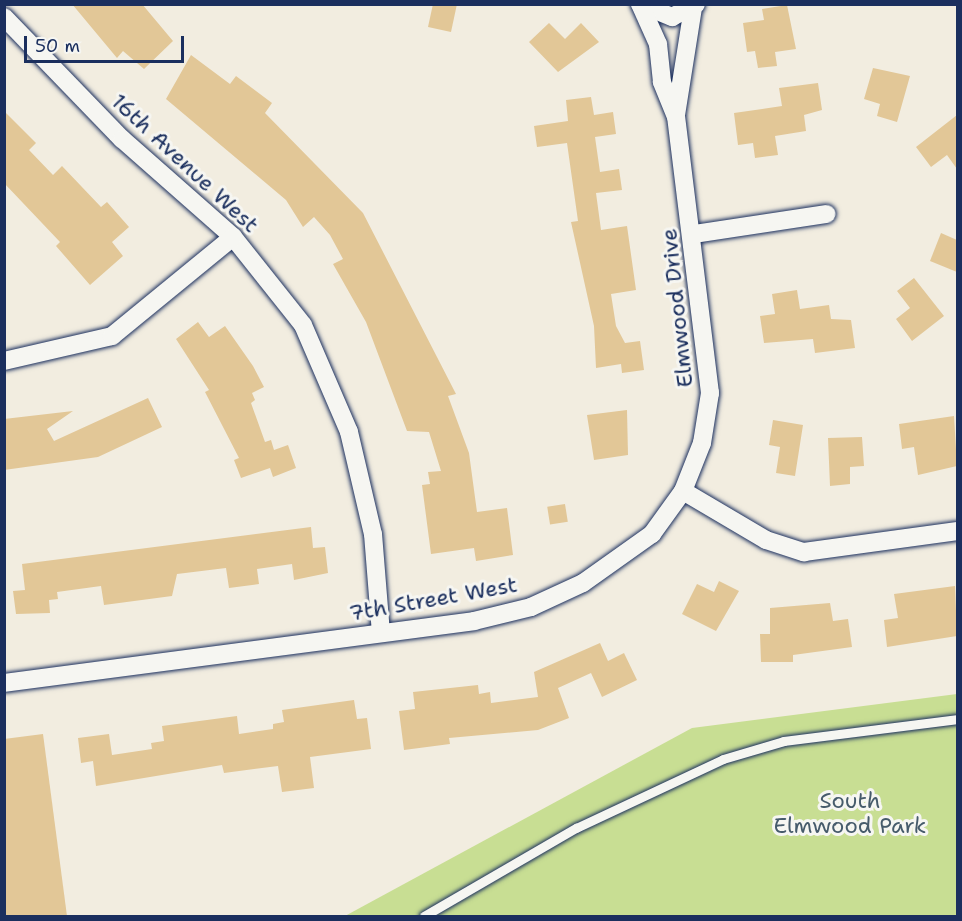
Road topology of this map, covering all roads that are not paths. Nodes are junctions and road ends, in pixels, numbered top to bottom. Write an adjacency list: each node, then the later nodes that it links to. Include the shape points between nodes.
1 (640, 4): 2 (street, via 672,17); 4 (street, Elmwood Drive, via 658,44 662,82)
2 (695, 6): 4 (street, Elmwood Drive)
3 (4, 17): 7 (street, 16th Avenue West, via 122,139)
4 (676, 117): 6 (street, Elmwood Drive)
5 (826, 214): 6 (street)
6 (694, 234): 9 (street, Elmwood Drive, via 710,393 702,443)
7 (233, 237): 8 (street, via 112,336); 11 (street, 16th Avenue West, via 303,325 349,432 373,534)
8 (4, 361)
9 (683, 491): 10 (street, via 766,540 804,552); 11 (street, 7th Street West, via 652,534 583,583 519,610)
10 (957, 531)
11 (381, 633): 12 (street, 7th Street West)
12 (4, 684)
13 (957, 719): 14 (lane, via 784,741 723,759 576,828)
14 (423, 916)

